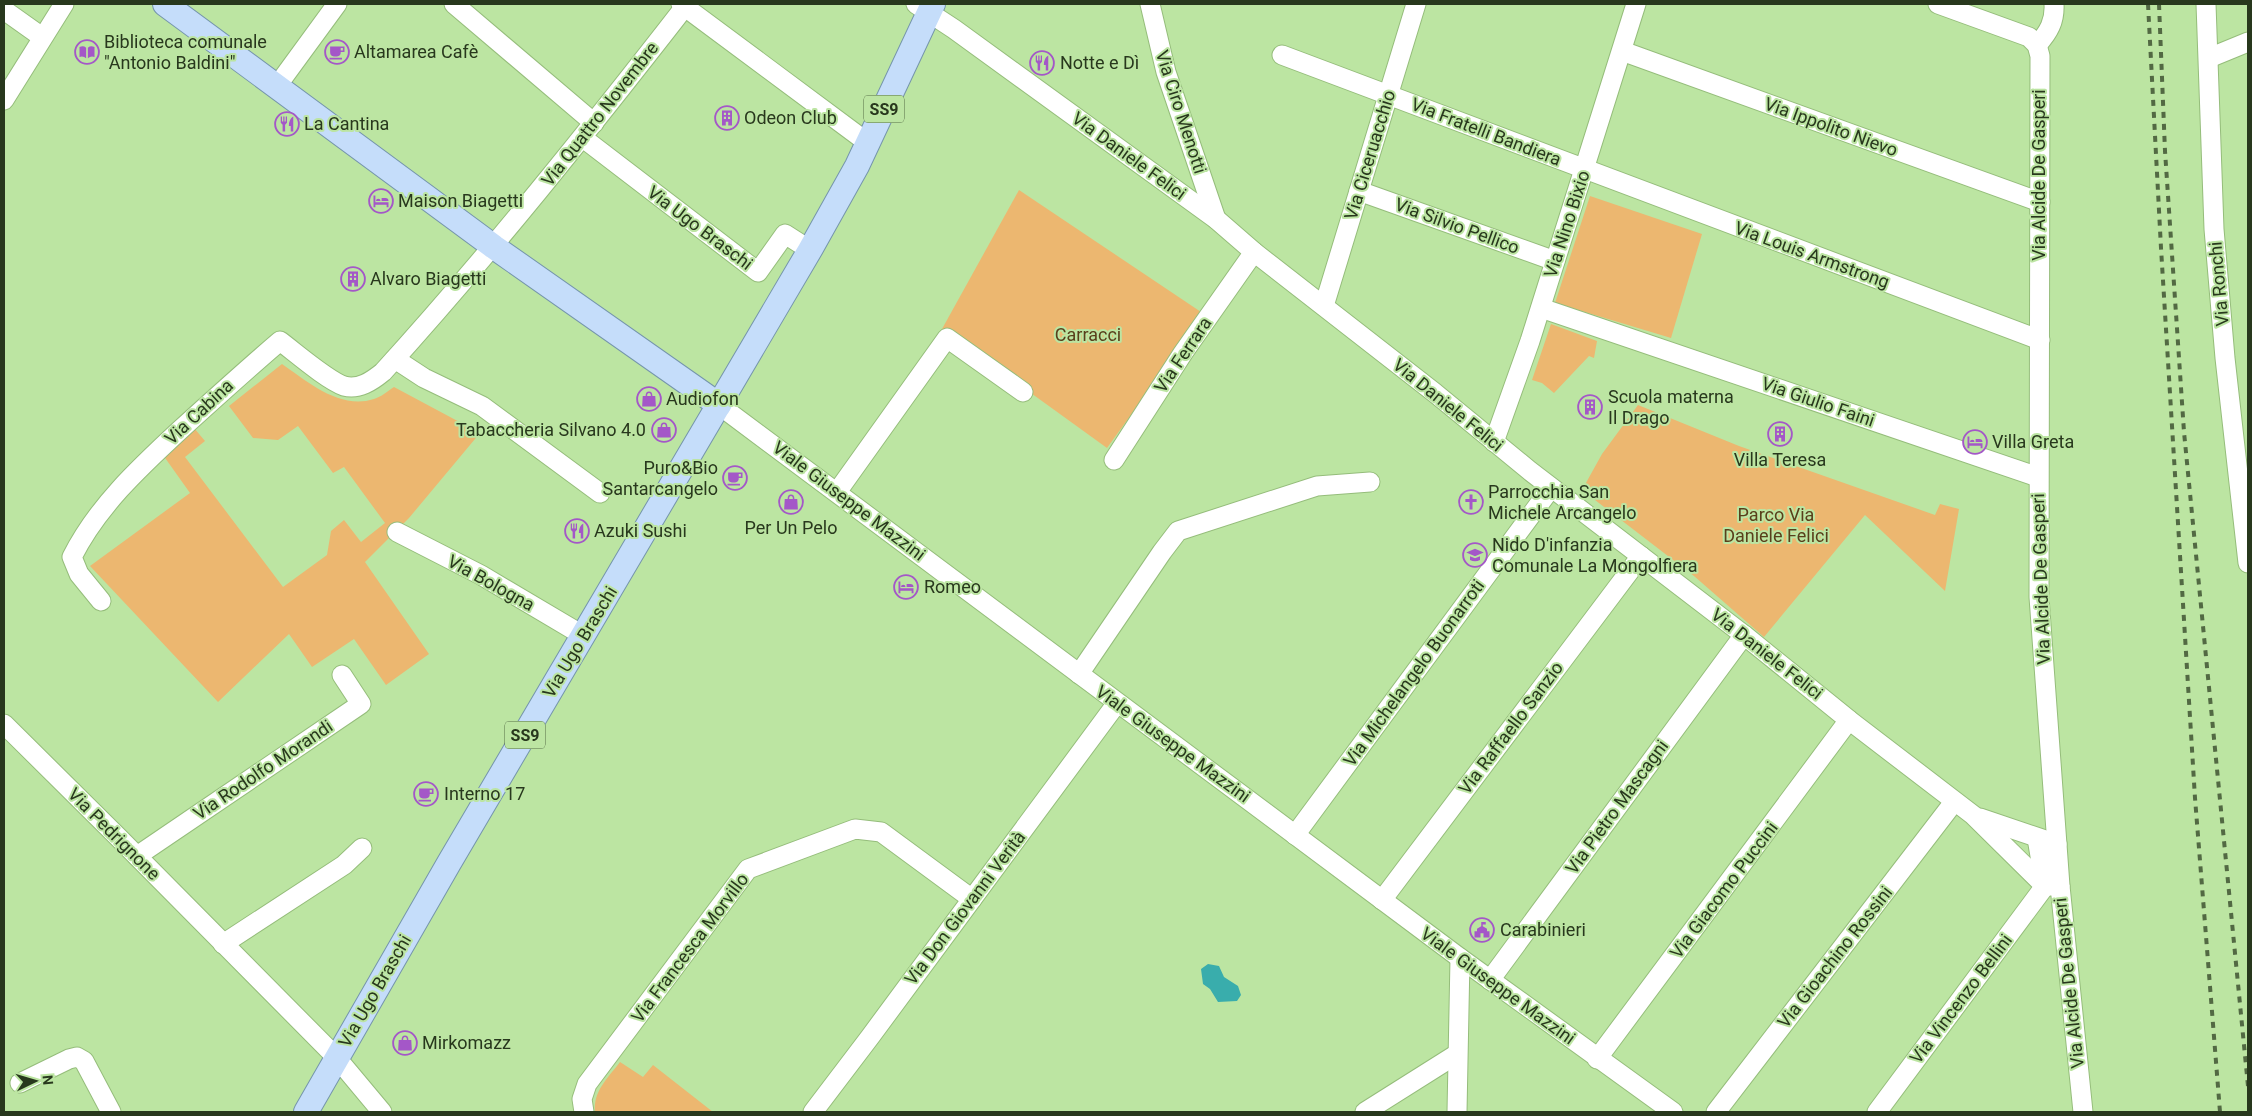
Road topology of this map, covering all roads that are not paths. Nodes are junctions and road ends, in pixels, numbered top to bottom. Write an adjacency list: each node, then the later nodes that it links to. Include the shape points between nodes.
1 (64, 4): 14 (street)
2 (165, 4): 20 (main road, Viale Giuseppe Mazzini)
3 (337, 4): 20 (street)
4 (454, 4): 23 (street)
5 (1150, 4): 28 (street, Via Ciro Menotti, via 1166,72)
6 (1416, 4): 21 (street, Via Ciceruacchio)
7 (1636, 4): 17 (street, Via Nino Bixio)
8 (1938, 4): 16 (street, via 2023,34)
9 (2054, 4): 16 (street, via 2054,18)
10 (2206, 4): 19 (street, Via Ronchi)
11 (684, 5): 23 (street, Via Quattro Novembre); 24 (street)
12 (926, 6): 24 (main road, Via Ugo Braschi / SS9); 28 (street, Via Daniele Felici)
13 (4, 10): 14 (street)
14 (42, 37): 22 (street)
15 (2248, 42): 19 (street)
16 (2038, 45): 27 (street, Via Alcide De Gasperi)
17 (1622, 51): 25 (street, Via Nino Bixio); 27 (street, Via Ippolito Nievo)
18 (1282, 54): 21 (street, Via Fratelli Bandiera)
19 (2209, 58): 48 (street, Via Ronchi, via 2214,229)
20 (277, 86): 29 (main road, Viale Giuseppe Mazzini)
21 (1388, 94): 25 (street, Via Fratelli Bandiera); 26 (street, Via Ciceruacchio)
22 (4, 100)
23 (589, 131): 29 (street, Via Quattro Novembre); 30 (street, Via Ugo Braschi, via 758,272 785,234)
24 (868, 143): 30 (main road, Via Ugo Braschi / SS9)
25 (1584, 169): 32 (street, Via Nino Bixio); 35 (street, Via Louis Armstrong)
26 (1359, 191): 32 (street, Via Silvio Pellico); 33 (street, Via Ciceruacchio)
27 (2040, 202): 35 (street, Via Alcide De Gasperi)
28 (1216, 219): 31 (street, Via Daniele Felici)
29 (494, 247): 36 (street, Via Cabina); 38 (main road, Viale Giuseppe Mazzini)
30 (810, 250): 38 (main road, Via Ugo Braschi / SS9)
31 (1254, 252): 33 (street, Via Daniele Felici); 40 (street, Via Ferrara)
32 (1555, 261): 34 (street, Via Nino Bixio)
33 (1324, 306): 39 (street, Via Daniele Felici)
34 (1541, 308): 39 (street, Via Nino Bixio); 41 (street, Via Giulio Faini)
35 (2040, 340): 41 (street, Via Alcide De Gasperi)
36 (395, 359): 44 (street, via 424,378 482,406); 49 (street, Via Cabina, via 372,381 359,386 345,386 280,341 130,476 84,534 72,558 79,574)
37 (1022, 392): 45 (street, via 947,338)
38 (719, 405): 45 (street, Viale Giuseppe Mazzini); 51 (main road, Via Ugo Braschi / SS9)
39 (1494, 442): 43 (street, Via Daniele Felici)
40 (1114, 460)
41 (2038, 477): 61 (street, Via Alcide De Gasperi, via 2039,597)
42 (1370, 482): 52 (street, via 1317,486 1178,531)
43 (1551, 488): 47 (street, Via Daniele Felici); 59 (street, Via Michelangelo Buonarroti)
44 (600, 492)
45 (837, 492): 52 (street, Viale Giuseppe Mazzini)
46 (397, 532): 51 (street, Via Bologna, via 481,575)
47 (1640, 556): 50 (street, Via Daniele Felici); 66 (street, Via Raffaello Sanzio)
48 (2248, 564)
49 (101, 601)
50 (1744, 635): 55 (street, Via Daniele Felici); 69 (street, Via Pietro Mascagni)
51 (584, 636): 71 (main road, Via Ugo Braschi / SS9)
52 (1080, 674): 54 (street, Viale Giuseppe Mazzini)
53 (342, 675): 63 (street, Via Rodolfo Morandi, via 361,704)
54 (1117, 703): 59 (street, Viale Giuseppe Mazzini); 65 (street, Via Don Giovanni Verità)
55 (1849, 720): 57 (street, Via Daniele Felici); 72 (street, Via Giacomo Puccini)
56 (4, 724): 63 (street, Via Pedrignone)
57 (1954, 802): 58 (street, Via Daniele Felici); 82 (street, Via Gioachino Rossini)
58 (1973, 815): 60 (street, Via Daniele Felici); 64 (street, Via Daniele Felici)
59 (1295, 835): 66 (street, Viale Giuseppe Mazzini)
60 (2037, 838): 61 (street, Via Daniele Felici); 64 (street, via 2041,860)
61 (2056, 844): 64 (street, Via Alcide De Gasperi)
62 (362, 848): 67 (street, via 344,865)
63 (137, 856): 67 (street, Via Pedrignone)
64 (2052, 886): 83 (street, Via Vincenzo Bellini); 84 (street, Via Alcide De Gasperi)
65 (972, 899): 77 (street, Via Francesca Morvillo, via 881,832 855,829 748,869 587,1084 582,1099); 78 (street, Via Don Giovanni Verità)
66 (1382, 900): 68 (street, Viale Giuseppe Mazzini)
67 (223, 944): 71 (street, Via Pedrignone)
68 (1460, 958): 69 (street, Viale Giuseppe Mazzini); 70 (street)
69 (1490, 980): 72 (street, Viale Giuseppe Mazzini)
70 (1457, 1054): 79 (street); 80 (street)
71 (336, 1057): 75 (main road, Via Ugo Braschi / SS9); 76 (street, Via Pedrignone)
72 (1597, 1059): 81 (street, Viale Giuseppe Mazzini)
73 (20, 1083): 74 (street, via 77,1056 82,1058)
74 (111, 1112)
75 (306, 1112)
76 (382, 1112)
77 (584, 1112)
78 (813, 1112)
79 (1365, 1112)
80 (1457, 1112)
81 (1673, 1112)
82 (1716, 1112)
83 (1877, 1112)
84 (2083, 1112)

